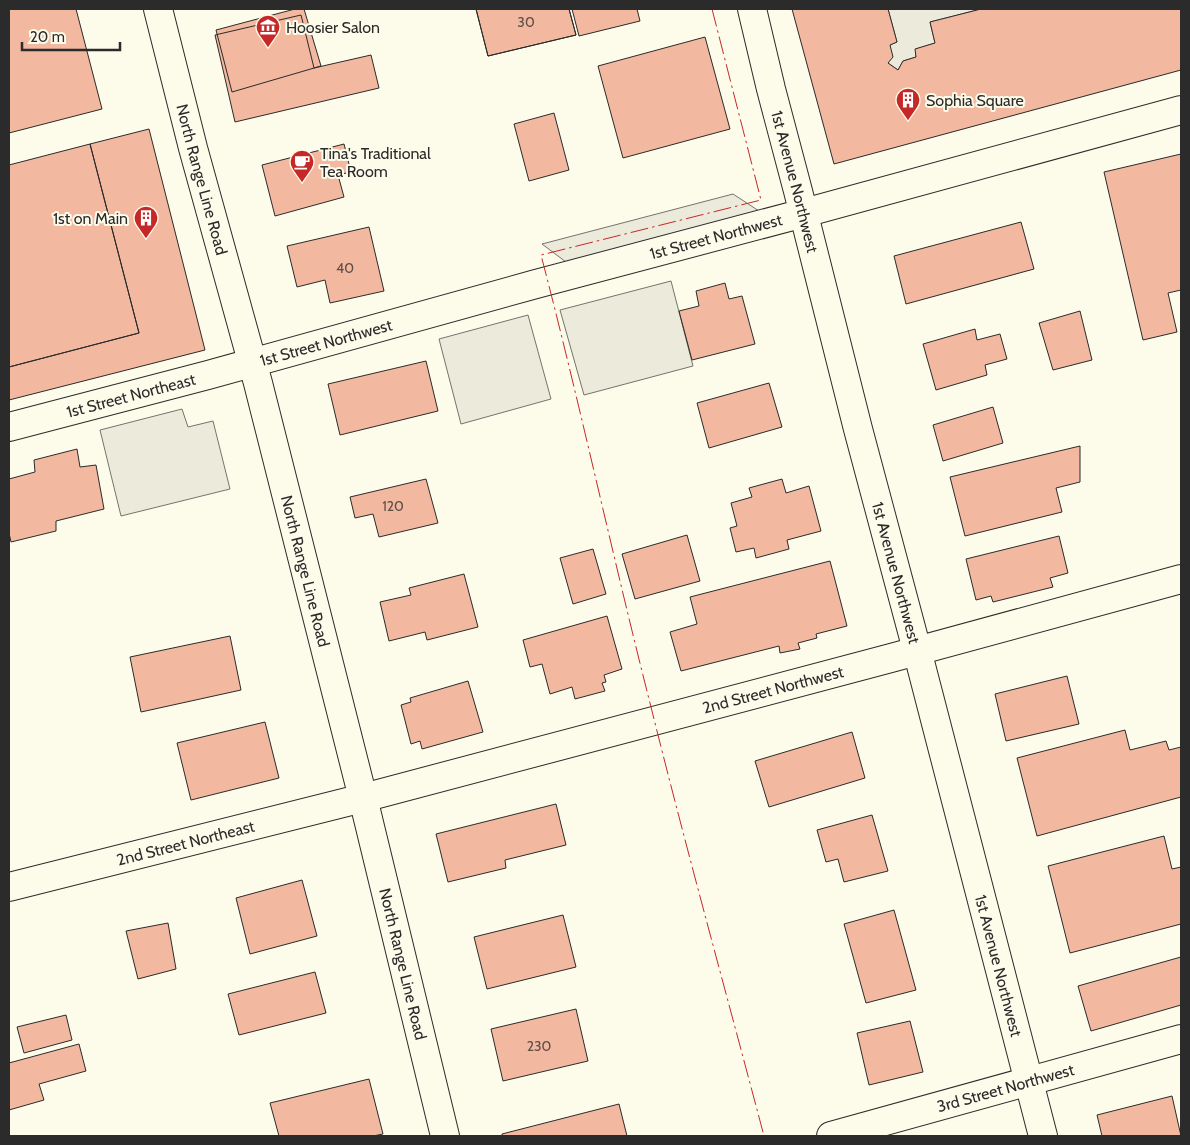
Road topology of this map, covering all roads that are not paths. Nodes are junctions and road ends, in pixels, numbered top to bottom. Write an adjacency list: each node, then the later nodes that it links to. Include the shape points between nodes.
1 (158, 9): 5 (street, North Range Line Road)
2 (752, 9): 4 (street, 1st Avenue Northwest)
3 (1181, 110): 4 (street, 1st Street Northwest)
4 (804, 213): 5 (street, 1st Street Northwest); 8 (street, 1st Avenue Northwest)
5 (252, 362): 6 (street, 1st Street Northeast); 9 (street, North Range Line Road)
6 (9, 427)
7 (1181, 579): 8 (street, 2nd Street Northwest)
8 (918, 650): 9 (street, 2nd Street Northwest); 12 (street, 1st Avenue Northwest)
9 (362, 798): 10 (street, 2nd Street Northeast); 13 (street, North Range Line Road)
10 (9, 887)
11 (1181, 1039): 12 (street, 3rd Street Northwest)
12 (1029, 1082): 14 (street, 3rd Street Northwest); 15 (street, 1st Avenue Northwest)
13 (445, 1136)
14 (831, 1136)
15 (1043, 1136)

